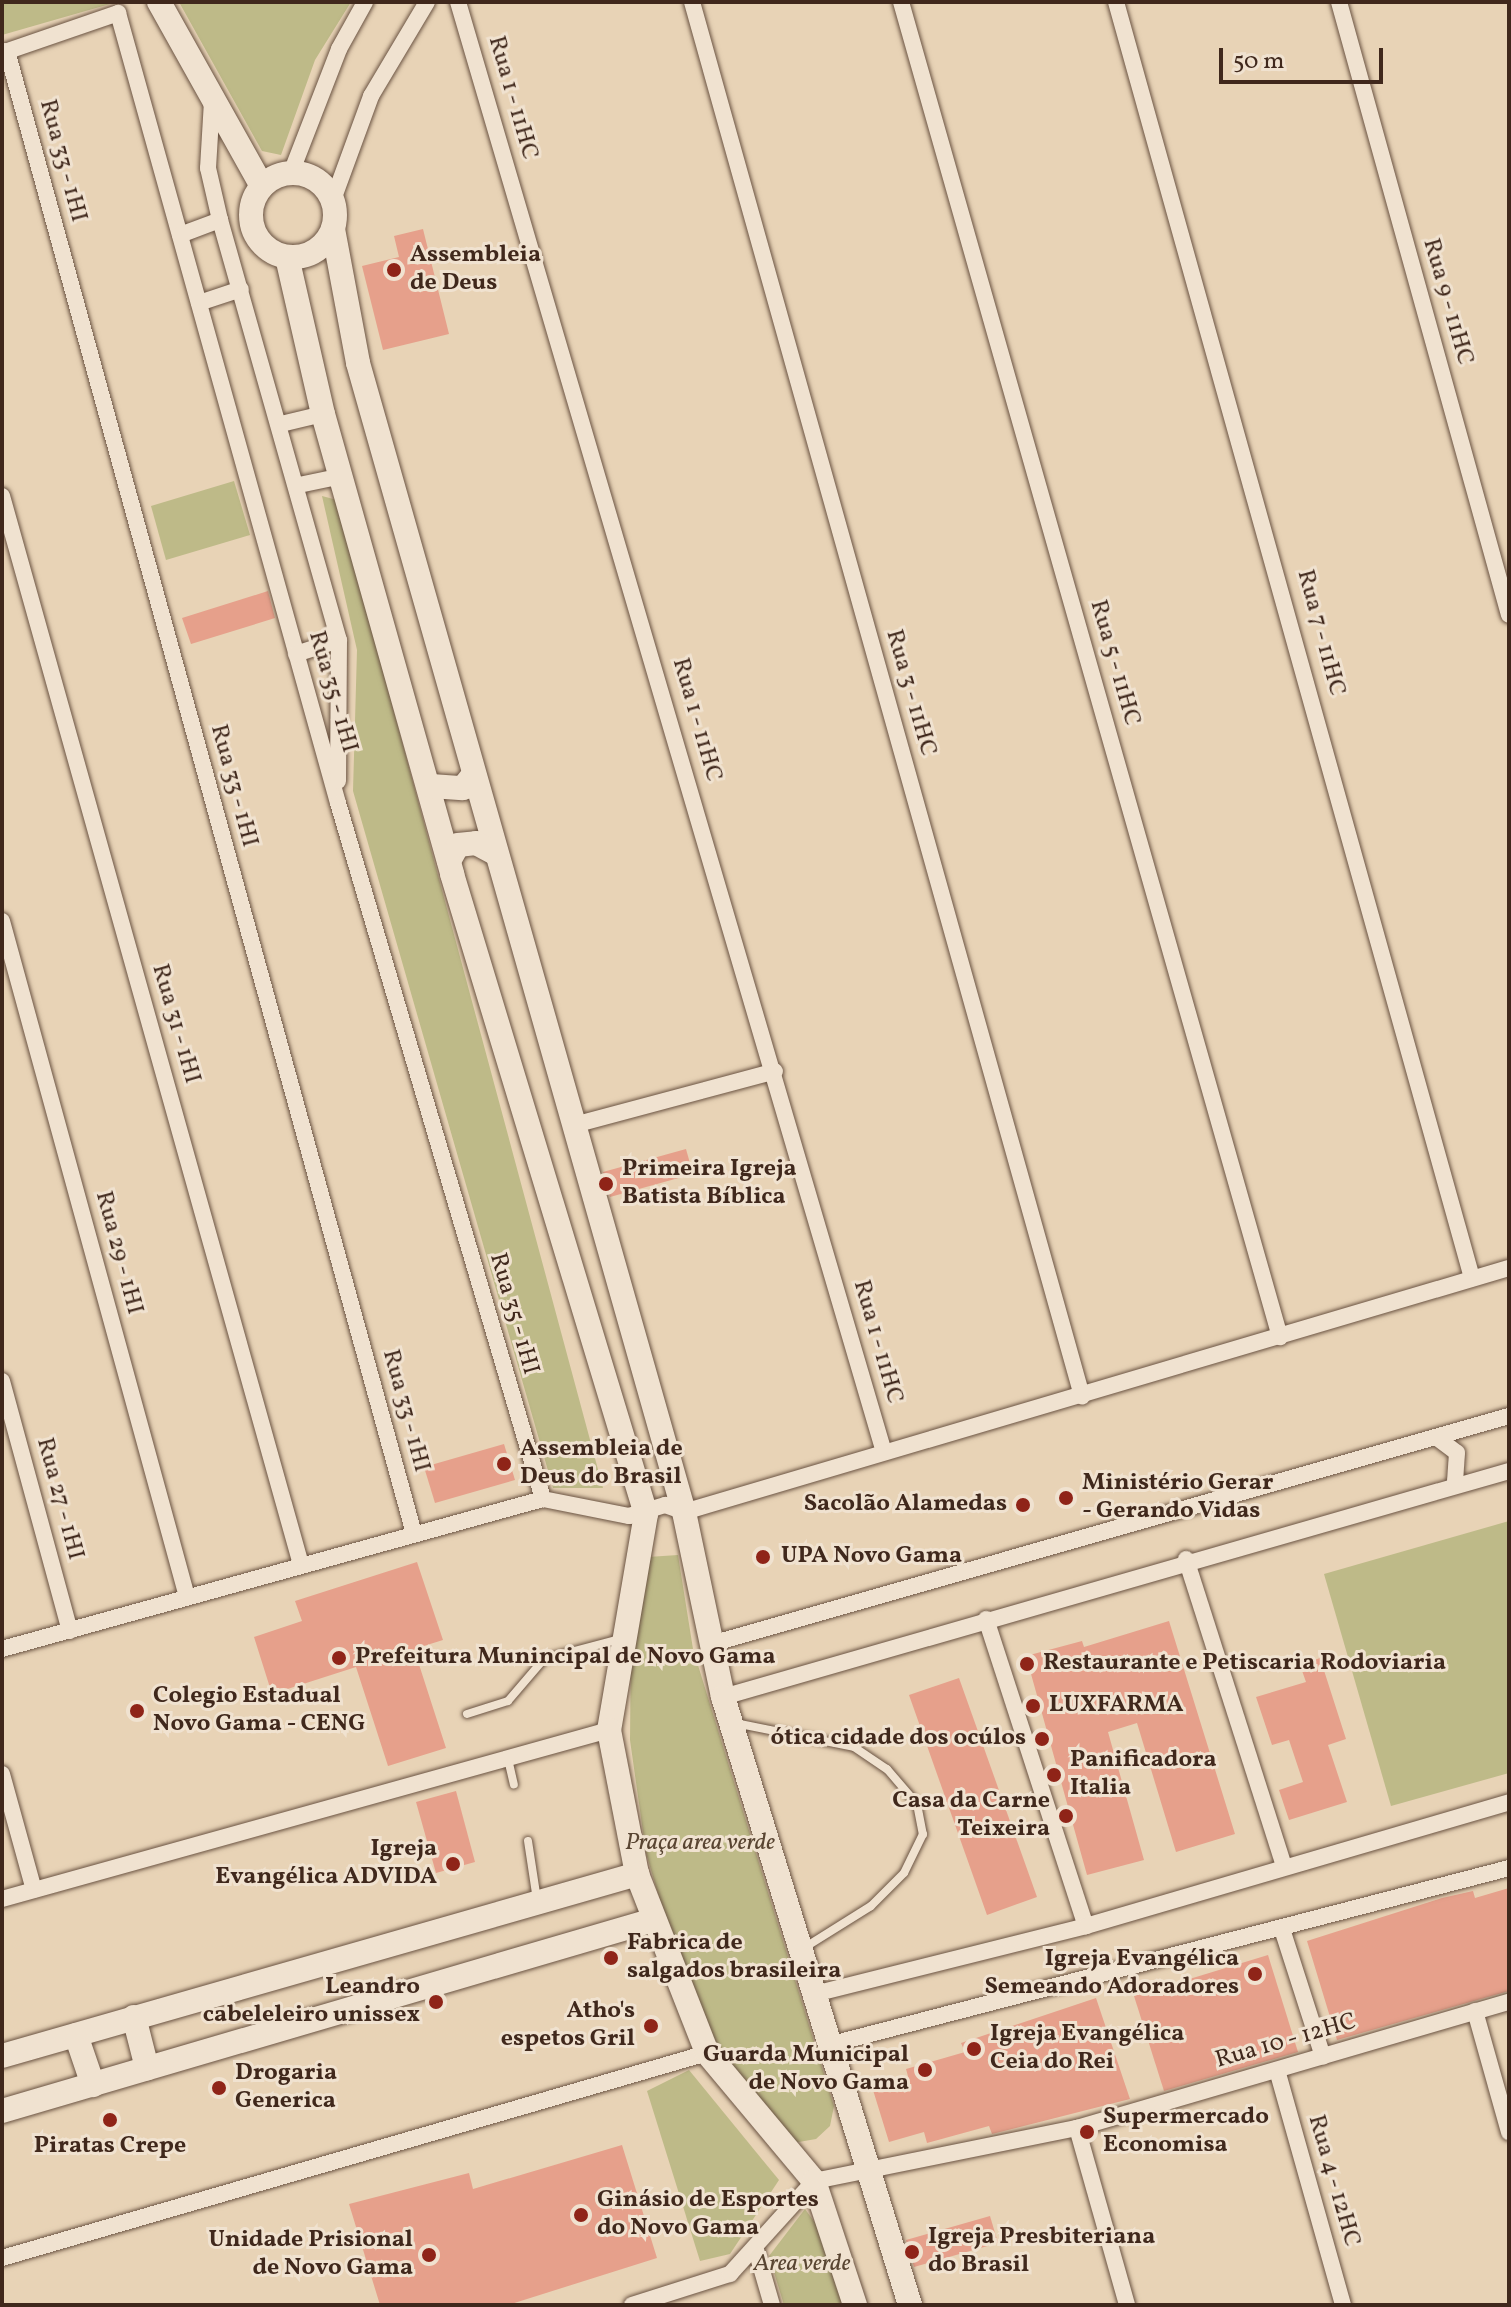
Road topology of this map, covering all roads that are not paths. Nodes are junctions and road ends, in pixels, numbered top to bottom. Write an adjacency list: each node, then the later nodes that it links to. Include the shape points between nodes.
1 (159, 2): 10 (street)
2 (365, 2): 11 (street, via 339,49)
3 (427, 2): 13 (street, via 371,96)
4 (458, 2): 34 (street, Rua 1 - 11HC)
5 (692, 2): 40 (street, Rua 3 - 11HC)
6 (901, 2): 38 (street, Rua 5 - 11HC)
7 (1116, 2): 37 (street, Rua 7 - 11HC)
8 (1339, 2): 25 (street, Rua 9 - 11HC)
9 (4, 52): 16 (street, Rua 35 - 1HI, via 118,13); 49 (street, Rua 33 - 1HI)
10 (212, 101): 12 (street); 14 (street, via 208,168)
11 (291, 173): 12 (street); 13 (street, via 317,180)
12 (262, 186): 17 (street, via 251,206 253,229 266,248)
13 (333, 200): 15 (street)
14 (220, 220): 16 (street); 18 (street)
15 (333, 229): 17 (street, via 310,254); 28 (street, via 358,363)
16 (180, 235): 19 (street, Rua 35 - 1HI)
17 (287, 257): 20 (street)
18 (241, 289): 19 (street); 21 (street)
19 (199, 303): 27 (street, Rua 35 - 1HI)
20 (323, 414): 21 (street); 22 (street)
21 (281, 424): 23 (street)
22 (342, 476): 23 (street); 29 (street)
23 (299, 485): 26 (street)
24 (2, 496): 51 (street, Rua 31 - 1HI)
25 (1509, 615)
26 (339, 640): 27 (street); 30 (street)
27 (296, 654): 30 (street, Rua 35 - 1HI)
28 (473, 775): 29 (street, via 463,788); 31 (street)
29 (431, 786): 32 (street)
30 (338, 803): 46 (street, Rua 35 - 1HI)
31 (495, 853): 32 (street, via 476,843 458,845); 35 (street)
32 (449, 861): 48 (street)
33 (2, 921): 52 (street, Rua 29 - 1HI)
34 (775, 1071): 35 (street); 43 (street, Rua 1 - 11HC)
35 (574, 1125): 47 (street)
36 (1509, 1268): 37 (street)
37 (1472, 1278): 38 (street)
38 (1280, 1337): 40 (street)
39 (2, 1381): 54 (street, Rua 27 - 1HI)
40 (1082, 1396): 43 (street)
41 (1509, 1416): 42 (street)
42 (1436, 1437): 45 (street, via 1457,1453); 56 (street)
43 (884, 1452): 47 (street)
44 (1509, 1471): 45 (street)
45 (1455, 1485): 50 (street)
46 (543, 1499): 48 (street); 49 (street)
47 (684, 1512): 48 (street, via 665,1505); 56 (street)
48 (646, 1514): 55 (street)
49 (414, 1534): 51 (street)
50 (1186, 1559): 53 (street); 67 (street)
51 (301, 1565): 52 (street)
52 (187, 1597): 54 (street)
53 (986, 1619): 58 (street); 74 (street)
54 (70, 1631): 57 (street)
55 (620, 1639): 59 (lane, via 544,1659 508,1701); 61 (street)
56 (711, 1644): 58 (street)
57 (2, 1649)
58 (723, 1697): 60 (street)
59 (467, 1714)
60 (732, 1723): 76 (street); 76 (lane, via 854,1747 887,1769 917,1804 923,1834 904,1873 871,1906)
61 (609, 1730): 62 (street); 69 (street)
62 (508, 1758): 64 (lane); 70 (street)
63 (2, 1774): 70 (street)
64 (514, 1784)
65 (1509, 1802): 67 (street)
66 (528, 1841): 72 (lane)
67 (1284, 1866): 74 (street)
68 (1509, 1868): 75 (street)
69 (637, 1874): 72 (street); 73 (street)
70 (34, 1890): 71 (street)
71 (2, 1899)
72 (537, 1902): 80 (street)
73 (653, 1920): 83 (street); 86 (street)
74 (1086, 1926): 77 (street)
75 (1282, 1929): 82 (street); 85 (street)
76 (804, 1949): 77 (street)
77 (818, 1993): 82 (street)
78 (1509, 2002): 79 (street, Rua 10 - 12HC)
79 (1475, 2011): 85 (street, Rua 10 - 12HC); 91 (street)
80 (134, 2017): 81 (street); 86 (street)
81 (76, 2035): 84 (street); 88 (street)
82 (832, 2044): 92 (street)
83 (707, 2053): 93 (street); 95 (street)
84 (2, 2056)
85 (1323, 2057): 87 (street, Rua 10 - 12HC)
86 (147, 2068): 88 (street)
87 (1277, 2070): 90 (street, Rua 10 - 12HC); 102 (street, Rua 4 - 12HC)
88 (93, 2085): 89 (street)
89 (2, 2111)
90 (1077, 2128): 92 (street, Rua 10 - 12HC); 101 (street)
91 (1509, 2132)
92 (872, 2172): 93 (street, Rua 10 - 12HC); 100 (street)
93 (814, 2181): 94 (street); 99 (street)
94 (756, 2250): 96 (street, via 723,2278); 98 (street)
95 (2, 2258)
96 (650, 2303): 97 (street)
97 (632, 2305)
98 (772, 2305)
99 (855, 2305)
100 (910, 2305)
101 (1127, 2305)
102 (1343, 2305)

